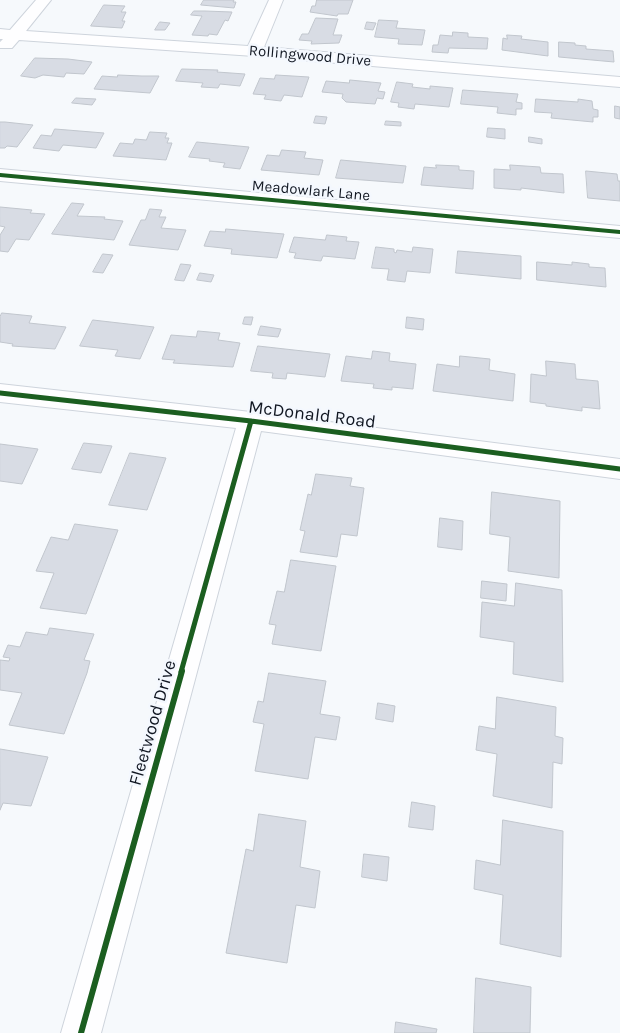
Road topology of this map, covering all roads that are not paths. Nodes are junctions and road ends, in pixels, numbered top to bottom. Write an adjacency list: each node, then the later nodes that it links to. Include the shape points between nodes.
1 (44, 0): 3 (street)
2 (276, 0): 4 (street)
3 (7, 35): 4 (street, Rollingwood Drive); 5 (street)
4 (254, 51): 6 (street, Rollingwood Drive)
5 (0, 52)
6 (620, 82)
7 (0, 175): 8 (street, Meadowlark Lane)
8 (620, 232)
9 (0, 393): 10 (street, McDonald Road)
10 (251, 421): 11 (street, McDonald Road); 12 (street, Fleetwood Drive)
11 (620, 469)
12 (81, 1033)

